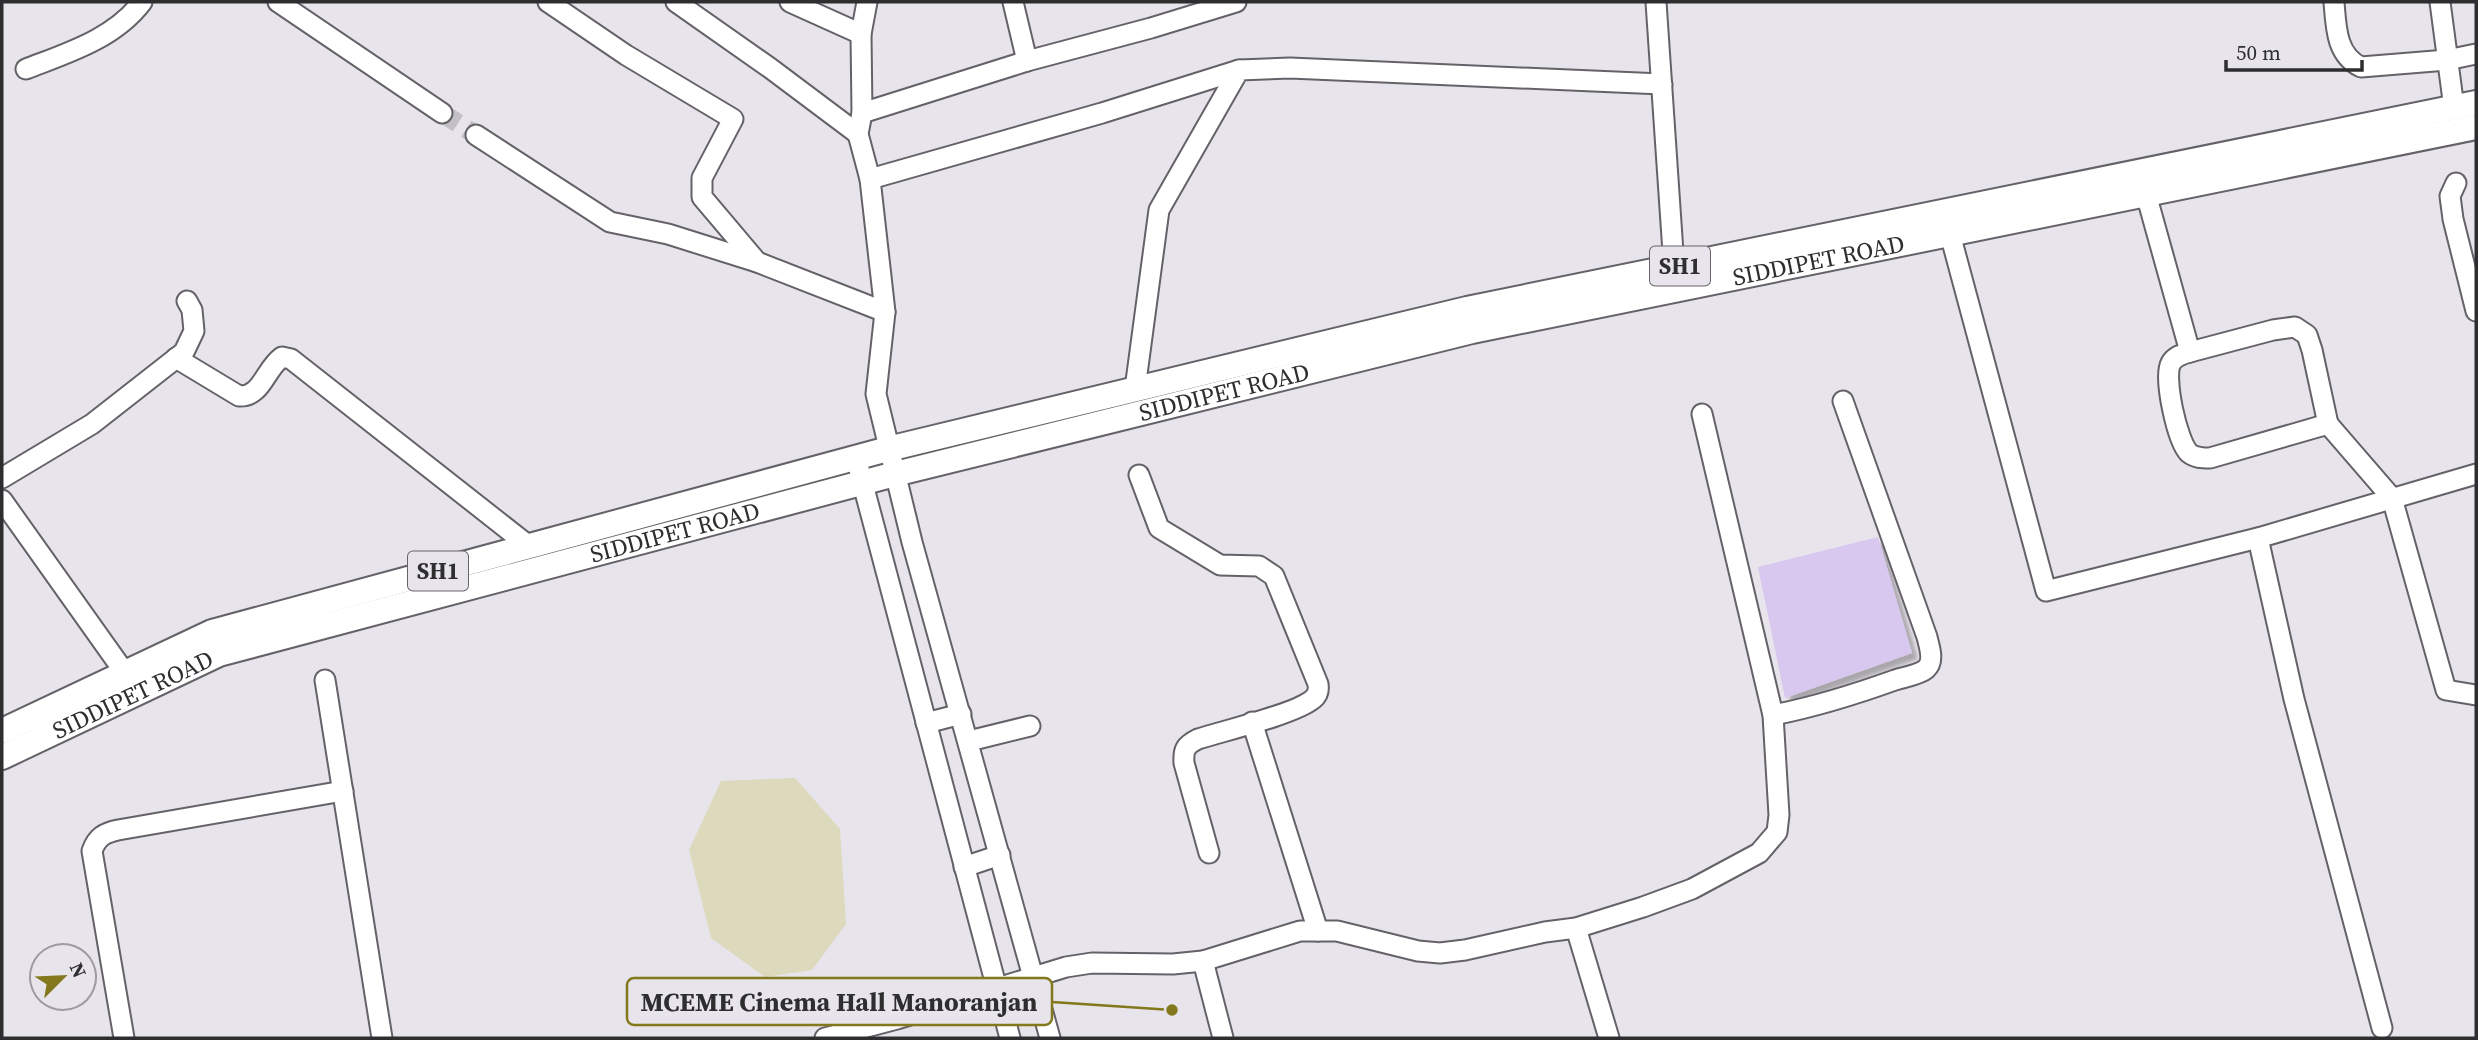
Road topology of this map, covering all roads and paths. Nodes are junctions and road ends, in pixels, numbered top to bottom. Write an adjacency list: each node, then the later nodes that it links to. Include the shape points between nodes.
1 (142, 2): 16 (street, via 132,15 98,39)
2 (278, 2): 20 (street)
3 (548, 2): 29 (street, via 733,119 702,178 702,197)
4 (676, 2): 23 (street)
5 (790, 2): 12 (street)
6 (867, 2): 12 (street)
7 (1013, 2): 15 (street)
8 (1236, 2): 15 (street)
9 (1656, 2): 18 (street)
10 (2334, 2): 14 (street, via 2342,51 2361,67)
11 (2440, 2): 14 (street)
12 (861, 34): 21 (street)
13 (2476, 54): 14 (street)
14 (2447, 60): 19 (street)
15 (1027, 61): 21 (street)
16 (26, 69)
17 (1238, 70): 18 (street, via 1290,68); 25 (street); 36 (street, via 1159,210)
18 (1662, 84): 30 (street)
19 (2465, 105): 30 (main road, SIDDIPET ROAD / SH1)
20 (442, 113)
21 (862, 114): 23 (street)
22 (2476, 127): 27 (main road, SIDDIPET ROAD / SH1)
23 (858, 134): 25 (street)
24 (476, 135): 29 (street, via 610,222 668,234)
25 (870, 179): 33 (street)
26 (2456, 183): 32 (street, via 2450,195 2452,219)
27 (2146, 194): 28 (main road, SIDDIPET ROAD / SH1); 34 (street)
28 (1950, 234): 42 (main road, SIDDIPET ROAD / SH1, via 1472,331); 49 (street, via 2046,590)
29 (757, 262): 33 (street)
30 (1674, 267): 36 (main road, SIDDIPET ROAD / SH1, via 1467,309)
31 (187, 301): 35 (street, via 194,331)
32 (2476, 311)
33 (885, 312): 40 (street, via 876,394)
34 (2190, 352): 39 (street, via 2295,327 2307,335); 39 (street, via 2177,356 2167,375 2184,445 2197,458)
35 (176, 358): 45 (street, via 92,424); 50 (street, via 239,396 254,393 282,357 291,359)
36 (1135, 389): 40 (main road, SIDDIPET ROAD / SH1)
37 (1843, 401): 55 (street, via 1927,637 1930,662 1917,673 1873,688)
38 (1702, 414): 55 (street)
39 (2328, 424): 47 (street)
40 (888, 449): 41 (main road, SIDDIPET ROAD / SH1); 42 (street)
41 (856, 458): 46 (street); 50 (main road, SIDDIPET ROAD / SH1)
42 (895, 474): 46 (main road, SIDDIPET ROAD / SH1); 54 (street)
43 (2476, 474): 47 (street)
44 (1139, 475): 56 (street, via 1159,528 1220,565 1259,566 1274,576 1319,691 1295,709)
45 (2, 478)
46 (863, 483): 57 (street); 61 (main road, SIDDIPET ROAD / SH1, via 219,654)
47 (2392, 498): 49 (street); 53 (street, via 2446,690)
48 (2, 500): 51 (street)
49 (2258, 538): 71 (street, via 2294,699)
50 (529, 546): 51 (main road, SIDDIPET ROAD / SH1, via 212,632)
51 (125, 673): 59 (main road, SIDDIPET ROAD / SH1)
52 (325, 680): 62 (street)
53 (2476, 695)
54 (961, 714): 57 (street); 60 (street)
55 (1773, 715): 66 (street, via 1779,815 1777,832 1769,844 1692,889)
56 (1252, 722): 63 (street, via 1198,739 1183,751); 67 (street)
57 (926, 723): 65 (street)
58 (1030, 726): 60 (street)
59 (2, 731)
60 (969, 741): 64 (street)
61 (2, 757)
62 (343, 791): 72 (street, via 118,830 96,840 92,851); 73 (street)
63 (1209, 853)
64 (1000, 855): 65 (street); 69 (street)
65 (964, 867): 70 (street)
66 (1576, 928): 67 (street, via 1440,953); 78 (street)
67 (1318, 931): 68 (street, via 1300,931)
68 (1203, 961): 69 (street, via 1092,963); 77 (street)
69 (1035, 978): 70 (street); 76 (street)
70 (997, 989): 74 (street); 75 (street)
71 (2382, 1028)
72 (124, 1038)
73 (382, 1038)
74 (825, 1038)
75 (1010, 1038)
76 (1050, 1038)
77 (1223, 1038)
78 (1609, 1038)

